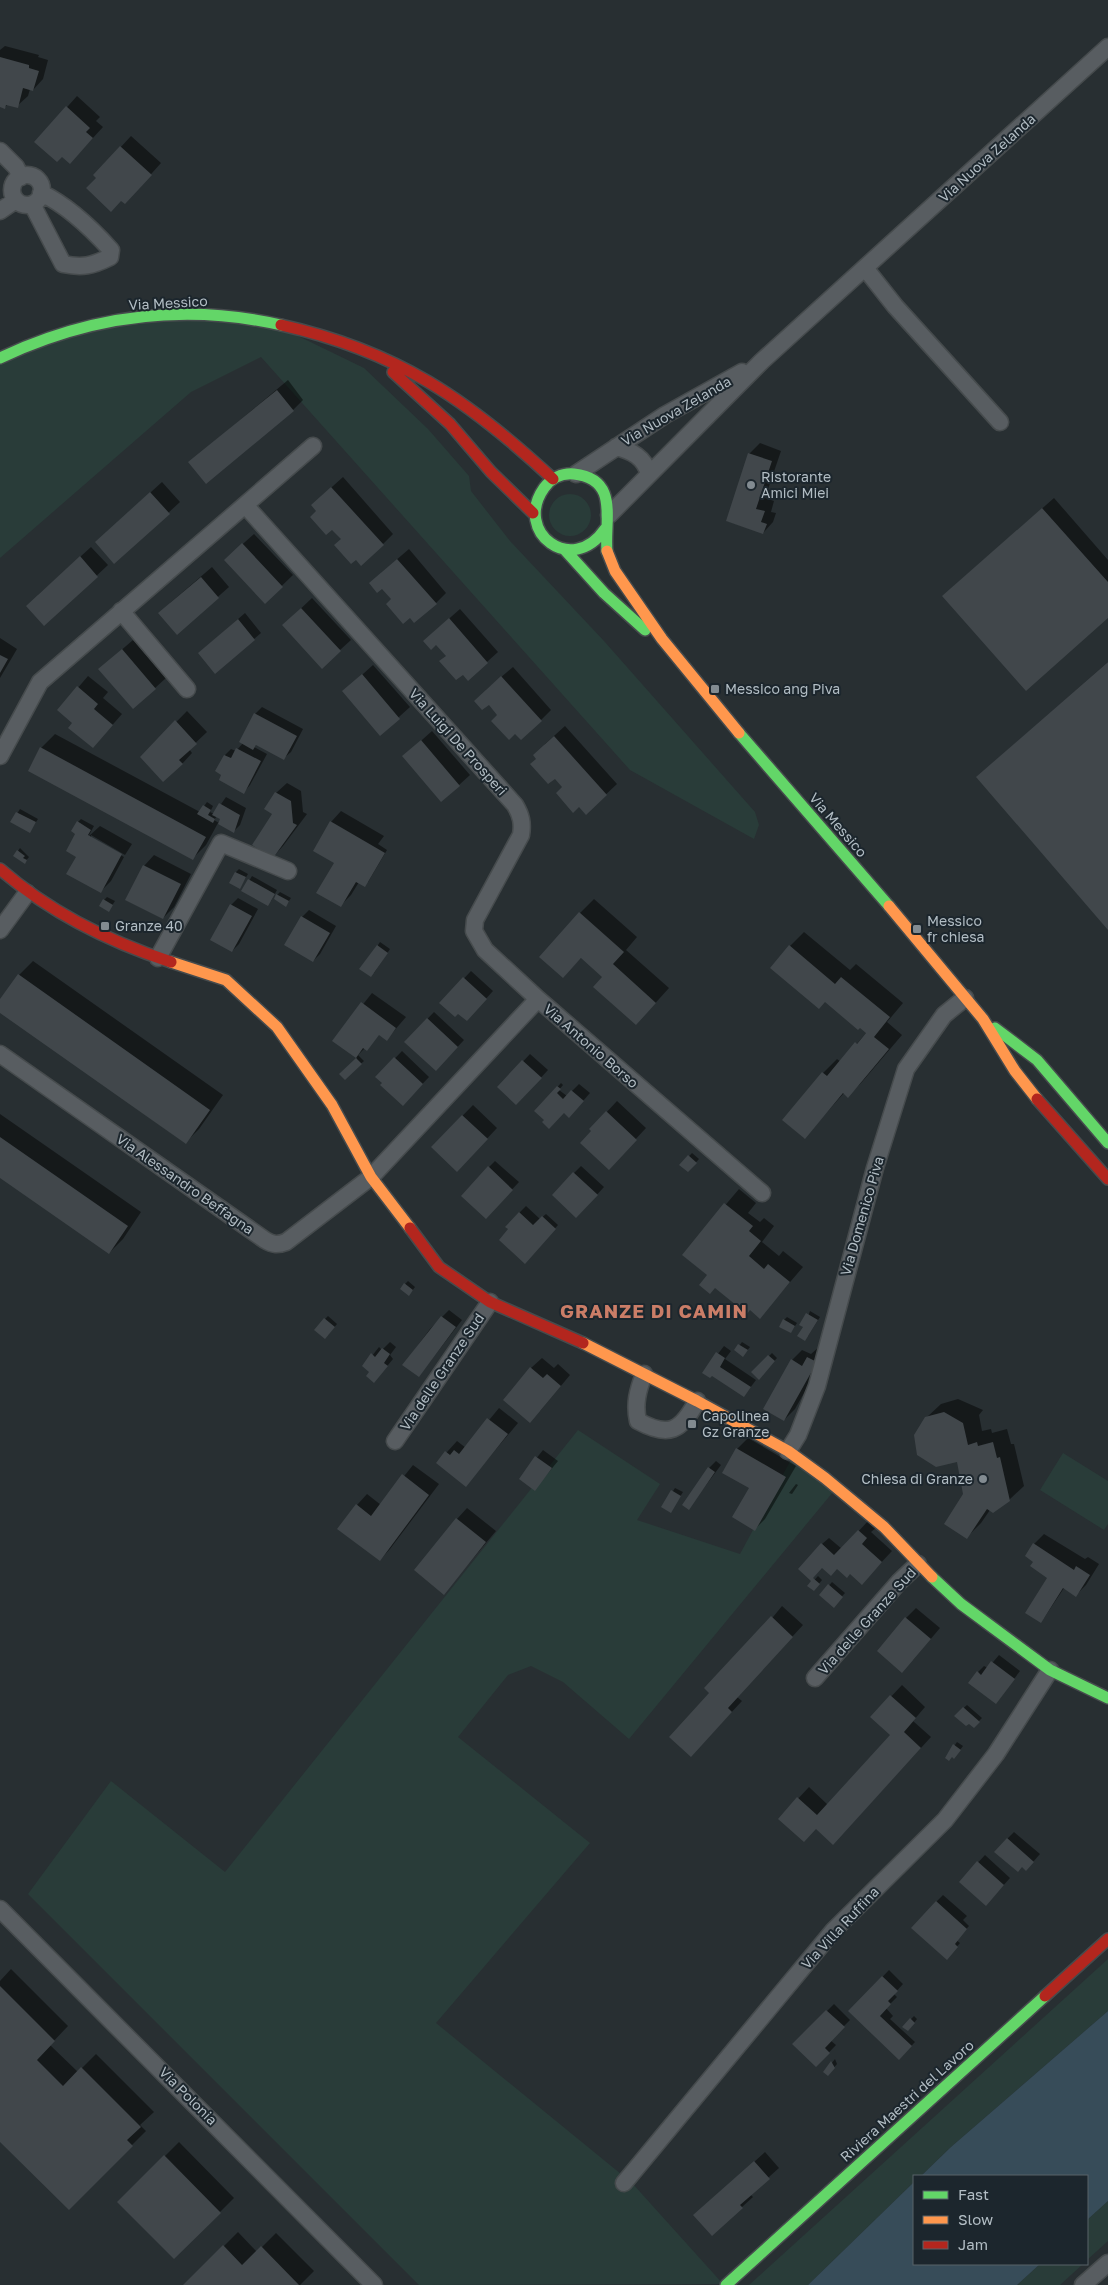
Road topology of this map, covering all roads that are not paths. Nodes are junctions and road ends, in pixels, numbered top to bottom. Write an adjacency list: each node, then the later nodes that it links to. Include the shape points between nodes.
1 (1108, 48): 7 (street, Via Nuova Zelanda)
2 (0, 151): 3 (street)
3 (21, 177): 4 (street, via 31,176 40,183); 5 (street, via 13,186)
4 (36, 198): 4 (street, via 63,264 79,268 110,257 111,250 103,241 55,200); 5 (street, via 23,204)
5 (16, 200): 6 (street)
6 (0, 211)
7 (865, 268): 10 (street, Via Nuova Zelanda); 11 (street)
8 (370, 352): 9 (street, Via Messico, via 308,332 257,321 197,314 142,317 84,327 24,346); 16 (street, Via Messico, via 464,403); 18 (street, Via Messico, via 450,424 491,472)
9 (0, 358)
10 (762, 361): 13 (street, Via Nuova Zelanda); 15 (street, Via Nuova Zelanda)
11 (1000, 422)
12 (313, 446): 17 (street)
13 (616, 446): 14 (street, Via Nuova Zelanda); 15 (street, Via Nuova Zelanda, via 631,451 645,462)
14 (576, 474): 16 (street); 19 (street, Via Messico, via 592,480 602,489 607,499)
15 (649, 474): 19 (street, Via Nuova Zelanda)
16 (553, 479): 18 (street, via 547,482 536,499)
17 (245, 505): 21 (street); 31 (street, Via Luigi De Prosperi, via 518,810 523,824 521,834 475,920 474,931 485,950)
18 (533, 513): 20 (street, Via Messico, via 535,525 544,539)
19 (607, 522): 20 (street, via 593,543 582,549); 22 (street, Via Messico, via 608,560)
20 (565, 550): 22 (street, Via Messico, via 604,593)
21 (121, 611): 23 (street); 24 (street, via 40,682)
22 (668, 651): 30 (street, Via Messico)
23 (187, 689)
24 (0, 756)
25 (0, 869): 27 (street, Via delle Granze Sud)
26 (288, 871): 29 (street, via 220,843)
27 (27, 893): 28 (street); 29 (street, Via delle Granze Sud, via 81,924)
28 (0, 930)
29 (158, 958): 35 (street, Via delle Granze Sud, via 226,980 277,1026 332,1105)
30 (965, 998): 32 (street, Via Messico); 42 (street, Via Domenico Piva, via 944,1015 906,1069 817,1386)
31 (538, 999): 35 (street, Via Antonio Borso); 37 (street, Via Antonio Borso)
32 (984, 1020): 34 (street, Via Messico, via 1037,1060); 36 (street, Via Messico, via 1020,1078)
33 (0, 1054): 35 (street, Via Alessandro Beffagna, via 271,1244 286,1242)
34 (1108, 1143)
35 (371, 1177): 38 (street, Via delle Granze Sud, via 439,1267)
36 (1108, 1179)
37 (762, 1193)
38 (490, 1302): 39 (street, Via delle Granze Sud); 41 (street, Via delle Granze Sud)
39 (644, 1374): 40 (street, Via delle Granze Sud); 40 (street, via 636,1411 638,1421 652,1429 667,1432 679,1425 689,1416)
40 (697, 1401): 42 (street, Via delle Granze Sud)
41 (394, 1442)
42 (788, 1452): 43 (street, Via delle Granze Sud, via 884,1527)
43 (918, 1564): 44 (street, Via delle Granze Sud, via 961,1604); 45 (street, Via delle Granze Sud)
44 (1050, 1670): 46 (street, Via delle Granze Sud); 49 (street, Via Villa Ruffina, via 996,1754 945,1820 833,1931)
45 (815, 1678)
46 (1108, 1698)
47 (0, 1909): 51 (street, Via Polonia)
48 (1108, 1939): 52 (street, Riviera Maestri del Lavoro)
49 (624, 2183)
50 (1108, 2263): 53 (street)
51 (374, 2285)
52 (726, 2285)
53 (1083, 2285)

